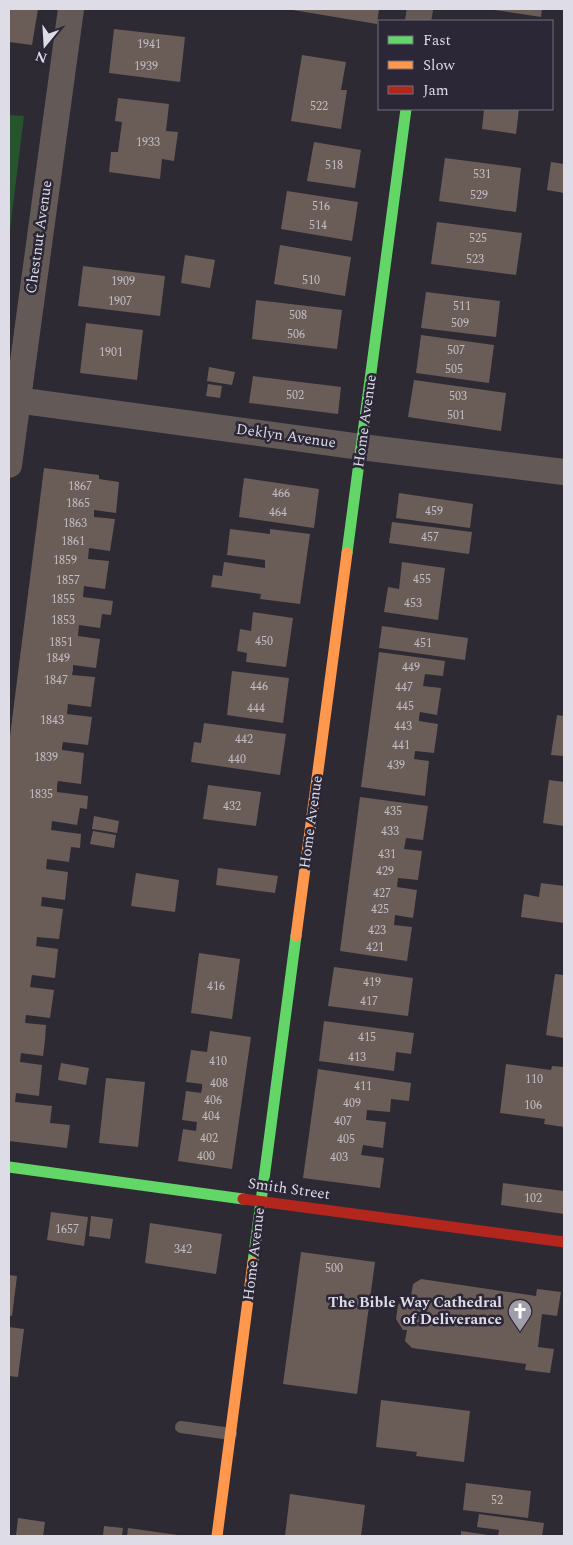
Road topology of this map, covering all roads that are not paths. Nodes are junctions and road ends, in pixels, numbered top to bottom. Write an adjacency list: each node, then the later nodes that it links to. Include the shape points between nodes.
1 (71, 9): 3 (street, Chestnut Avenue)
2 (406, 110): 4 (street, Home Avenue)
3 (13, 400): 4 (street, Deklyn Avenue); 5 (street, Chestnut Avenue)
4 (361, 446): 6 (street, Deklyn Avenue); 8 (street, Home Avenue)
5 (9, 465)
6 (564, 472)
7 (9, 1167): 8 (street, Smith Street)
8 (261, 1200): 9 (street, Smith Street); 11 (street, Home Avenue)
9 (564, 1242)
10 (181, 1427): 11 (lane)
11 (231, 1434): 12 (street, Home Avenue)
12 (217, 1536)

